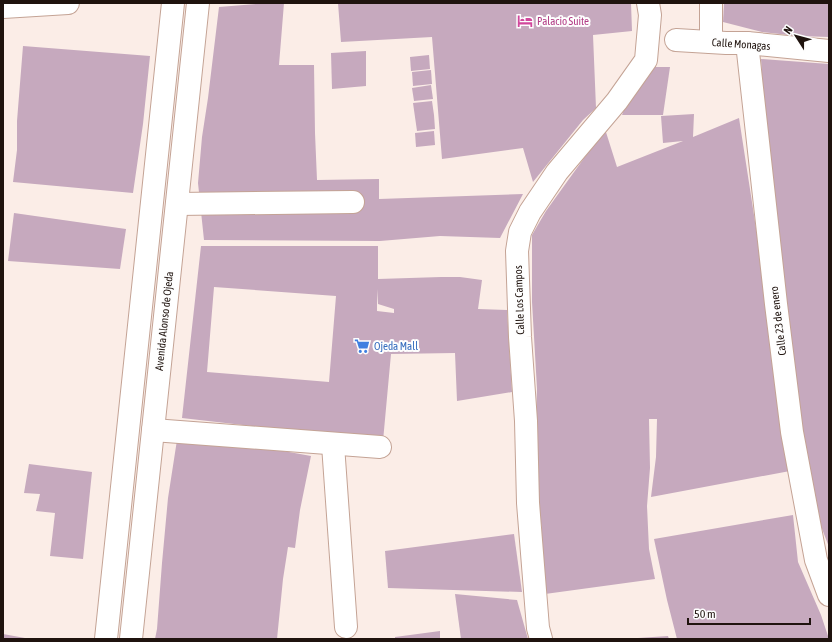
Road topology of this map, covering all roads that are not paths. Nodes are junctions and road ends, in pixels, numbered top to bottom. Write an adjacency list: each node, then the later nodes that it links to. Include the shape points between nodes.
1 (68, 3): 5 (street)
2 (173, 3): 19 (street)
3 (198, 3): 13 (street, Avenida Alonso de Ojeda)
4 (711, 3): 8 (street)
5 (3, 7)
6 (649, 9): 7 (street); 11 (street)
7 (676, 40): 8 (street, Calle Monagas); 11 (street)
8 (712, 42): 9 (street, Calle Monagas)
9 (747, 43): 10 (street, Calle Monagas); 17 (street, Calle 23 de enero, via 792,432 816,560)
10 (829, 51)
11 (646, 60): 21 (street, Calle Los Campos, via 617,101 557,172 520,232 517,251 518,294 528,503)
12 (353, 202): 13 (street)
13 (177, 204): 14 (street, Avenida Alonso de Ojeda)
14 (153, 430): 15 (street); 20 (street, Avenida Alonso de Ojeda)
15 (333, 445): 16 (street); 18 (street)
16 (380, 447)
17 (829, 595)
18 (346, 627)
19 (106, 639)
20 (131, 639)
21 (541, 639)

